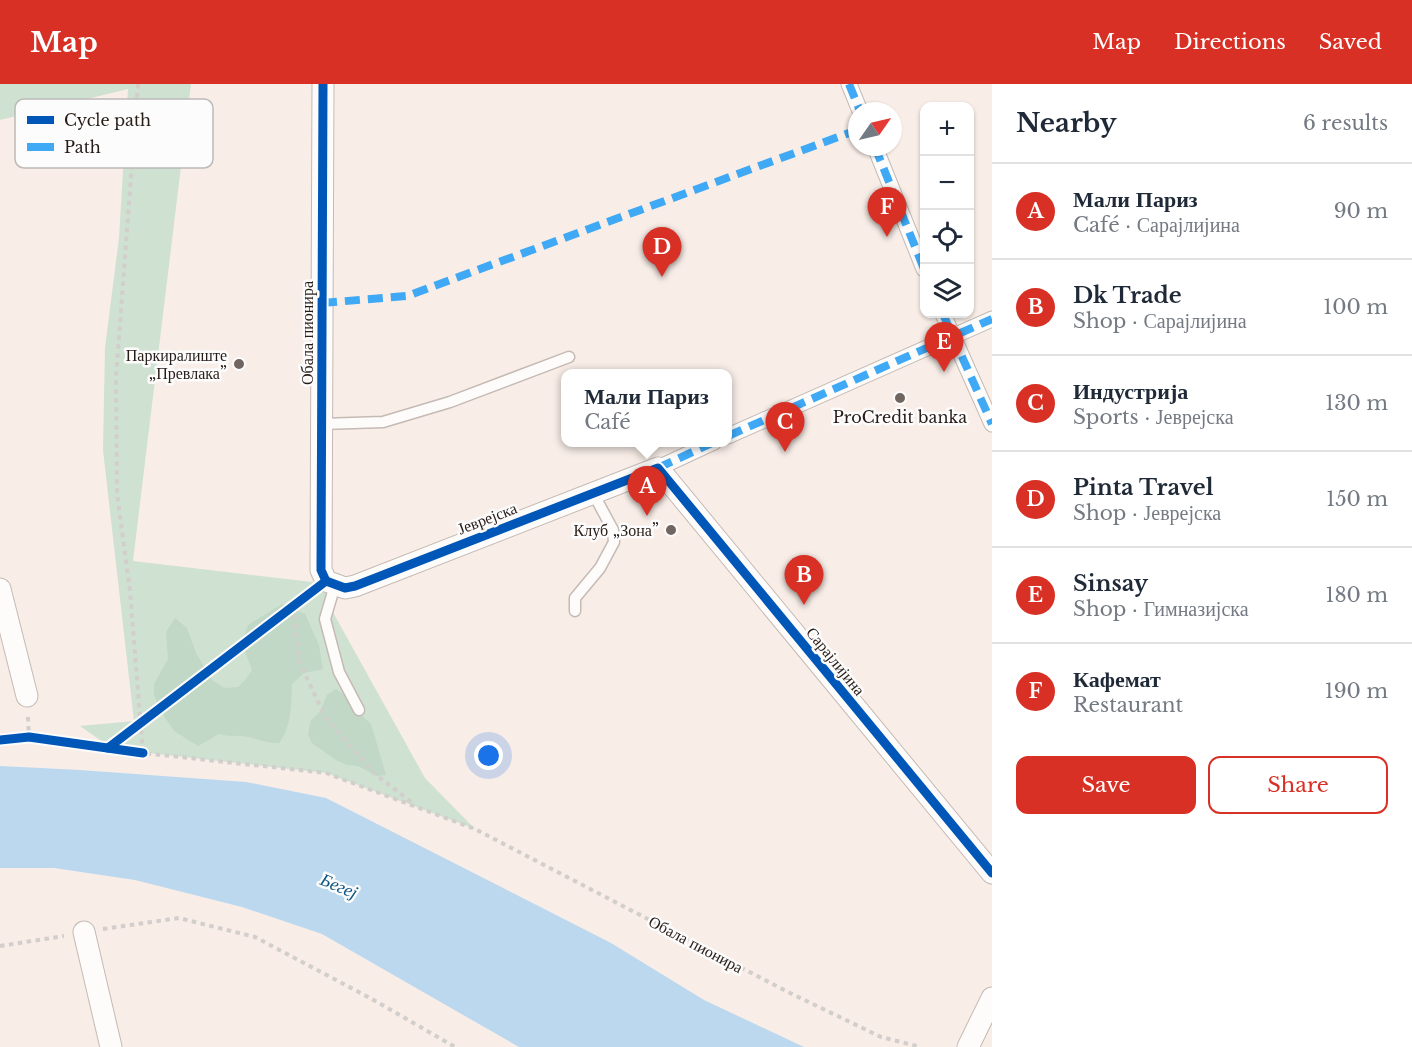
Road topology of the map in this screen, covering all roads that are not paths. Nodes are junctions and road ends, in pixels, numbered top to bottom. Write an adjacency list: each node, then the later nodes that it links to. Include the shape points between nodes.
1 (323, 84): 10 (street, Обала пионира)
2 (849, 84): 3 (street)
3 (856, 102)
4 (878, 156): 5 (street)
5 (922, 264)
6 (945, 318): 8 (street)
7 (992, 319): 8 (street)
8 (952, 335): 11 (street); 12 (street)
9 (569, 357): 10 (lane, via 450,402 383,422)
10 (322, 424): 16 (street, Обала пионира, via 321,570)
11 (992, 424)
12 (732, 434)
13 (703, 447): 14 (street, Јеврејска)
14 (658, 468): 15 (street, Јеврејска); 21 (street, Сарајлијина)
15 (593, 493): 16 (street, Јеврејска, via 355,586 345,588); 18 (lane, via 613,530 614,542 600,568 575,598)
16 (330, 583): 20 (lane, via 325,620 339,672)
17 (0, 589): 19 (street)
18 (575, 610)
19 (27, 696)
20 (359, 710)
21 (992, 873)
22 (84, 932): 24 (street)
23 (992, 998): 25 (street)
24 (111, 1047)
25 (968, 1047)

